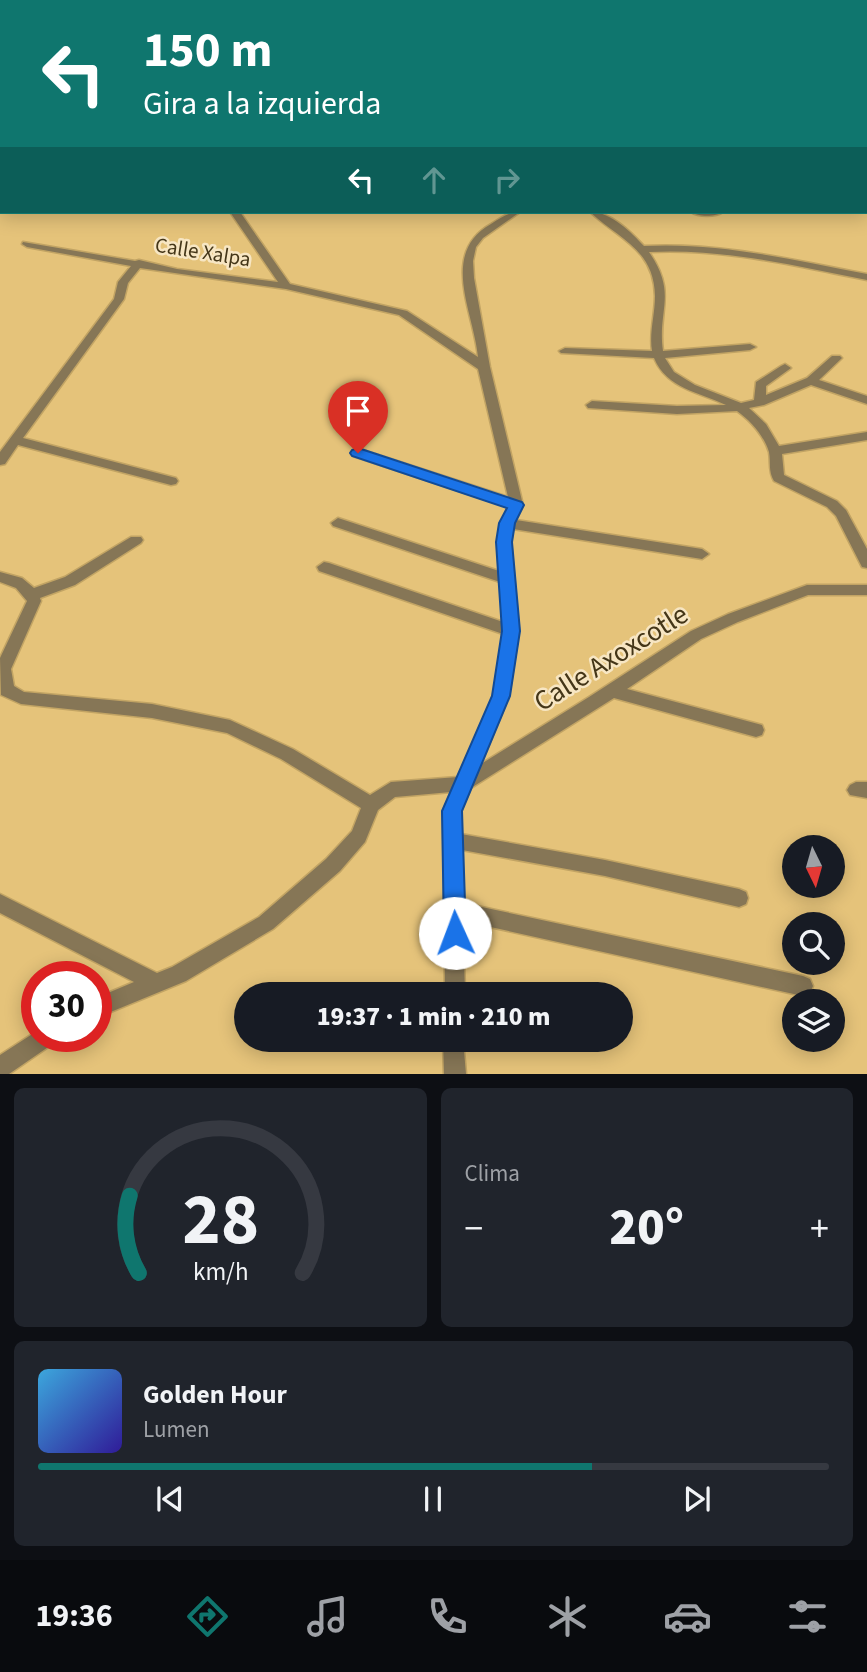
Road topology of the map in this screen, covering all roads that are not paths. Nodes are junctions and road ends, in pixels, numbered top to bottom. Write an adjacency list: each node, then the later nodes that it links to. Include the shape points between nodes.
1 (236, 214): 8 (street)
2 (512, 214): 13 (street, via 478,236 466,258)
3 (598, 214): 5 (street)
4 (27, 244): 6 (street)
5 (644, 249): 7 (street, via 732,252); 11 (street, via 660,293 654,343)
6 (139, 264): 8 (street, Calle Xalpa); 21 (street, Calle Xalpa, via 123,282 119,299)
7 (867, 277)
8 (286, 286): 13 (street, Calle Xalpa, via 403,313)
9 (750, 347): 11 (street)
10 (565, 352): 11 (street)
11 (658, 355): 19 (street, via 678,383)
12 (836, 358): 15 (street)
13 (484, 367): 26 (street)
14 (785, 368): 17 (street, via 760,385)
15 (811, 381): 16 (street); 17 (street)
16 (867, 400)
17 (760, 402): 19 (street)
18 (592, 405): 19 (street, via 693,410)
19 (741, 407): 22 (street, via 755,419)
20 (867, 436): 22 (street)
21 (15, 440): 24 (street, Calle Xalpa); 25 (street)
22 (774, 451): 31 (street, via 779,478 832,504)
23 (358, 453): 26 (street)
24 (0, 461)
25 (171, 481)
26 (516, 505): 28 (street)
27 (338, 523): 34 (street)
28 (507, 523): 30 (street); 34 (street)
29 (136, 540): 36 (street, via 70,581)
30 (702, 554)
31 (867, 563)
32 (324, 567): 37 (street)
33 (0, 577): 36 (street, via 28,586)
34 (508, 579): 37 (street)
35 (867, 590): 38 (street, Calle Axoxcotle, via 807,590 733,618 696,635)
36 (32, 596): 41 (street, via 34,601 3,669 7,690 21,698 152,711 230,727 287,754)
37 (511, 631): 40 (street, via 501,696)
38 (612, 691): 39 (street); 40 (street, Calle Axoxcotle)
39 (756, 730)
40 (462, 784): 41 (street, Calle Axoxcotle, via 391,790); 42 (street, via 452,811)
41 (371, 805): 47 (street, via 359,836 334,865 266,923)
42 (452, 840): 43 (street); 45 (street)
43 (739, 898)
44 (0, 903): 47 (street)
45 (454, 910): 46 (street); 48 (street)
46 (454, 982)
47 (156, 983): 49 (street)
48 (803, 986)
49 (112, 1001)
50 (23, 1052): 52 (street)
51 (454, 1052): 53 (street)
52 (0, 1067)
53 (455, 1073)

